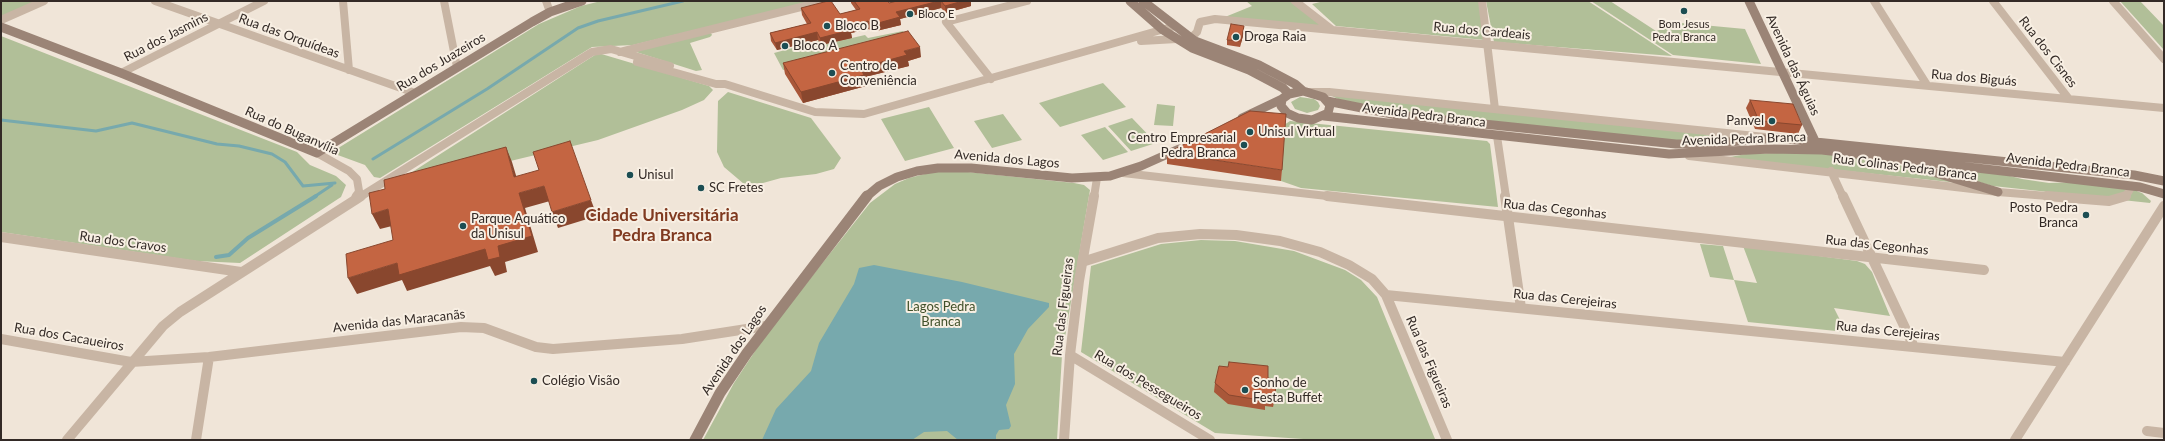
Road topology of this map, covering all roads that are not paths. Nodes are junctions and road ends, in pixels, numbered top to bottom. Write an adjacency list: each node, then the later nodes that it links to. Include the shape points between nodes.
1 (44, 1): 19 (street)
2 (155, 1): 20 (street, Rua das Orquídeas)
3 (264, 1): 20 (street, Rua dos Jasmins)
4 (343, 1): 31 (street)
5 (444, 1): 30 (street)
6 (546, 1): 18 (street)
7 (582, 1): 18 (main road, Rua dos Juazeiros)
8 (825, 1): 28 (street)
9 (1028, 1): 34 (street, via 946,22)
10 (1130, 1): 23 (main road)
11 (1143, 1): 21 (main road)
12 (1295, 1): 24 (street)
13 (1482, 1): 27 (street)
14 (1749, 1): 32 (main road, Avenida das Águias)
15 (1874, 1): 36 (street)
16 (1993, 1): 40 (street, Rua dos Cisnes)
17 (2113, 1): 29 (street)
18 (550, 12): 30 (main road, Rua dos Juazeiros)
19 (1, 20)
20 (219, 24): 31 (street, Rua das Orquídeas); 33 (street, Rua dos Jasmins)
21 (1175, 26): 23 (street); 25 (main road)
22 (1, 27): 33 (main road, Rua do Buganvília)
23 (1163, 30): 26 (main road); 34 (street)
24 (1331, 30): 25 (street, Rua dos Cardeais, via 1209,19 1200,22 1197,32); 27 (street, Rua dos Cardeais)
25 (1191, 38): 37 (main road, via 1203,45 1264,67)
26 (1177, 39): 35 (street, via 1146,40 865,118 813,117 720,88); 39 (main road, via 1196,50 1249,70 1283,88)
27 (1486, 44): 32 (street, Rua dos Cardeais); 43 (street)
28 (620, 52): 35 (street, via 638,58 638,62); 62 (street, via 592,52)
29 (2164, 59)
30 (457, 68): 38 (main road, Rua dos Juazeiros)
31 (349, 70): 38 (street, Rua das Orquídeas)
32 (1782, 72): 36 (street, Rua dos Biguás); 50 (main road, Avenida das Águias)
33 (121, 73): 52 (main road, Rua do Buganvília)
34 (991, 79): 35 (street, via 864,114 815,112 726,84)
35 (716, 84)
36 (1927, 85): 40 (street, Rua dos Biguás)
37 (1306, 92): 39 (main road); 41 (main road, Avenida Pedra Branca); 43 (street, Avenida Pedra Branca, via 1329,92)
38 (415, 93): 52 (main road, Rua dos Juazeiros)
39 (1285, 96): 44 (main road); 45 (main road)
40 (2069, 99): 42 (street, Rua dos Biguás)
41 (1327, 101): 46 (main road, via 1330,109); 49 (main road, Avenida Pedra Branca, via 1397,115 1676,144)
42 (2164, 108)
43 (1495, 109): 49 (street, Avenida Pedra Branca)
44 (1278, 114): 45 (main road); 46 (main road, Avenida Pedra Branca, via 1305,120)
45 (1245, 116): 47 (main road)
46 (1324, 116): 48 (main road, Avenida Pedra Branca)
47 (1232, 123)
48 (1496, 136): 53 (main road, Avenida Pedra Branca); 64 (street)
49 (1777, 138): 50 (main road, Avenida Pedra Branca)
50 (1815, 141): 58 (main road, Avenida Pedra Branca, via 2134,175)
51 (1185, 146): 56 (main road, Avenida dos Lagos)
52 (317, 153): 62 (street, Rua do Buganvília, via 358,179 360,190)
53 (1669, 154): 54 (main road, Avenida Pedra Branca, via 1790,149); 55 (street, Rua Colinas Pedra Branca)
54 (1882, 157): 59 (main road, Avenida Pedra Branca); 60 (main road)
55 (1831, 171): 60 (street, Rua Colinas Pedra Branca); 66 (street)
56 (1123, 173): 57 (main road, Avenida dos Lagos); 64 (street, Rua das Cegonhas)
57 (1097, 178): 67 (street, Rua das Figueiras); 72 (main road, Avenida dos Lagos, via 954,167 917,171 896,177 879,186 865,198)
58 (2164, 181)
59 (2132, 186): 60 (street, Rua Colinas Pedra Branca, via 2126,196 2109,201); 61 (main road, Avenida Pedra Branca)
60 (1998, 192)
61 (2164, 194)
62 (355, 200): 69 (street)
63 (2164, 206): 78 (street)
64 (1509, 217): 66 (street, Rua das Cegonhas); 71 (street)
65 (1, 237): 69 (street, Rua dos Cravos)
66 (1873, 258): 68 (street, Rua das Cegonhas); 74 (street)
67 (1082, 262): 70 (street, via 1158,238 1200,234 1236,235 1280,241 1320,252 1368,277); 75 (street, Rua das Figueiras)
68 (1984, 270)
69 (241, 272): 77 (street, via 180,312 163,326)
70 (1386, 295): 71 (street, Rua das Cerejeiras); 86 (street, Rua das Figueiras)
71 (1521, 308): 74 (street, Rua das Cerejeiras)
72 (766, 326): 76 (street, Avenida das Maracanãs, via 682,339 553,349 536,347 484,328 461,327); 83 (main road, Avenida dos Lagos, via 732,373)
73 (1, 338): 77 (street, Rua dos Cacaueiros)
74 (1914, 347): 78 (street, Rua das Cerejeiras)
75 (1070, 355): 84 (street, Rua das Figueiras); 85 (street, Rua dos Pessegueiros)
76 (209, 357): 77 (street, Avenida das Maracanãs); 82 (street)
77 (131, 362): 81 (street)
78 (2064, 362): 87 (street)
79 (2147, 431): 80 (street)
80 (2164, 433)
81 (67, 440)
82 (196, 440)
83 (695, 440)
84 (1064, 440)
85 (1210, 440)
86 (1447, 440)
87 (2015, 440)

